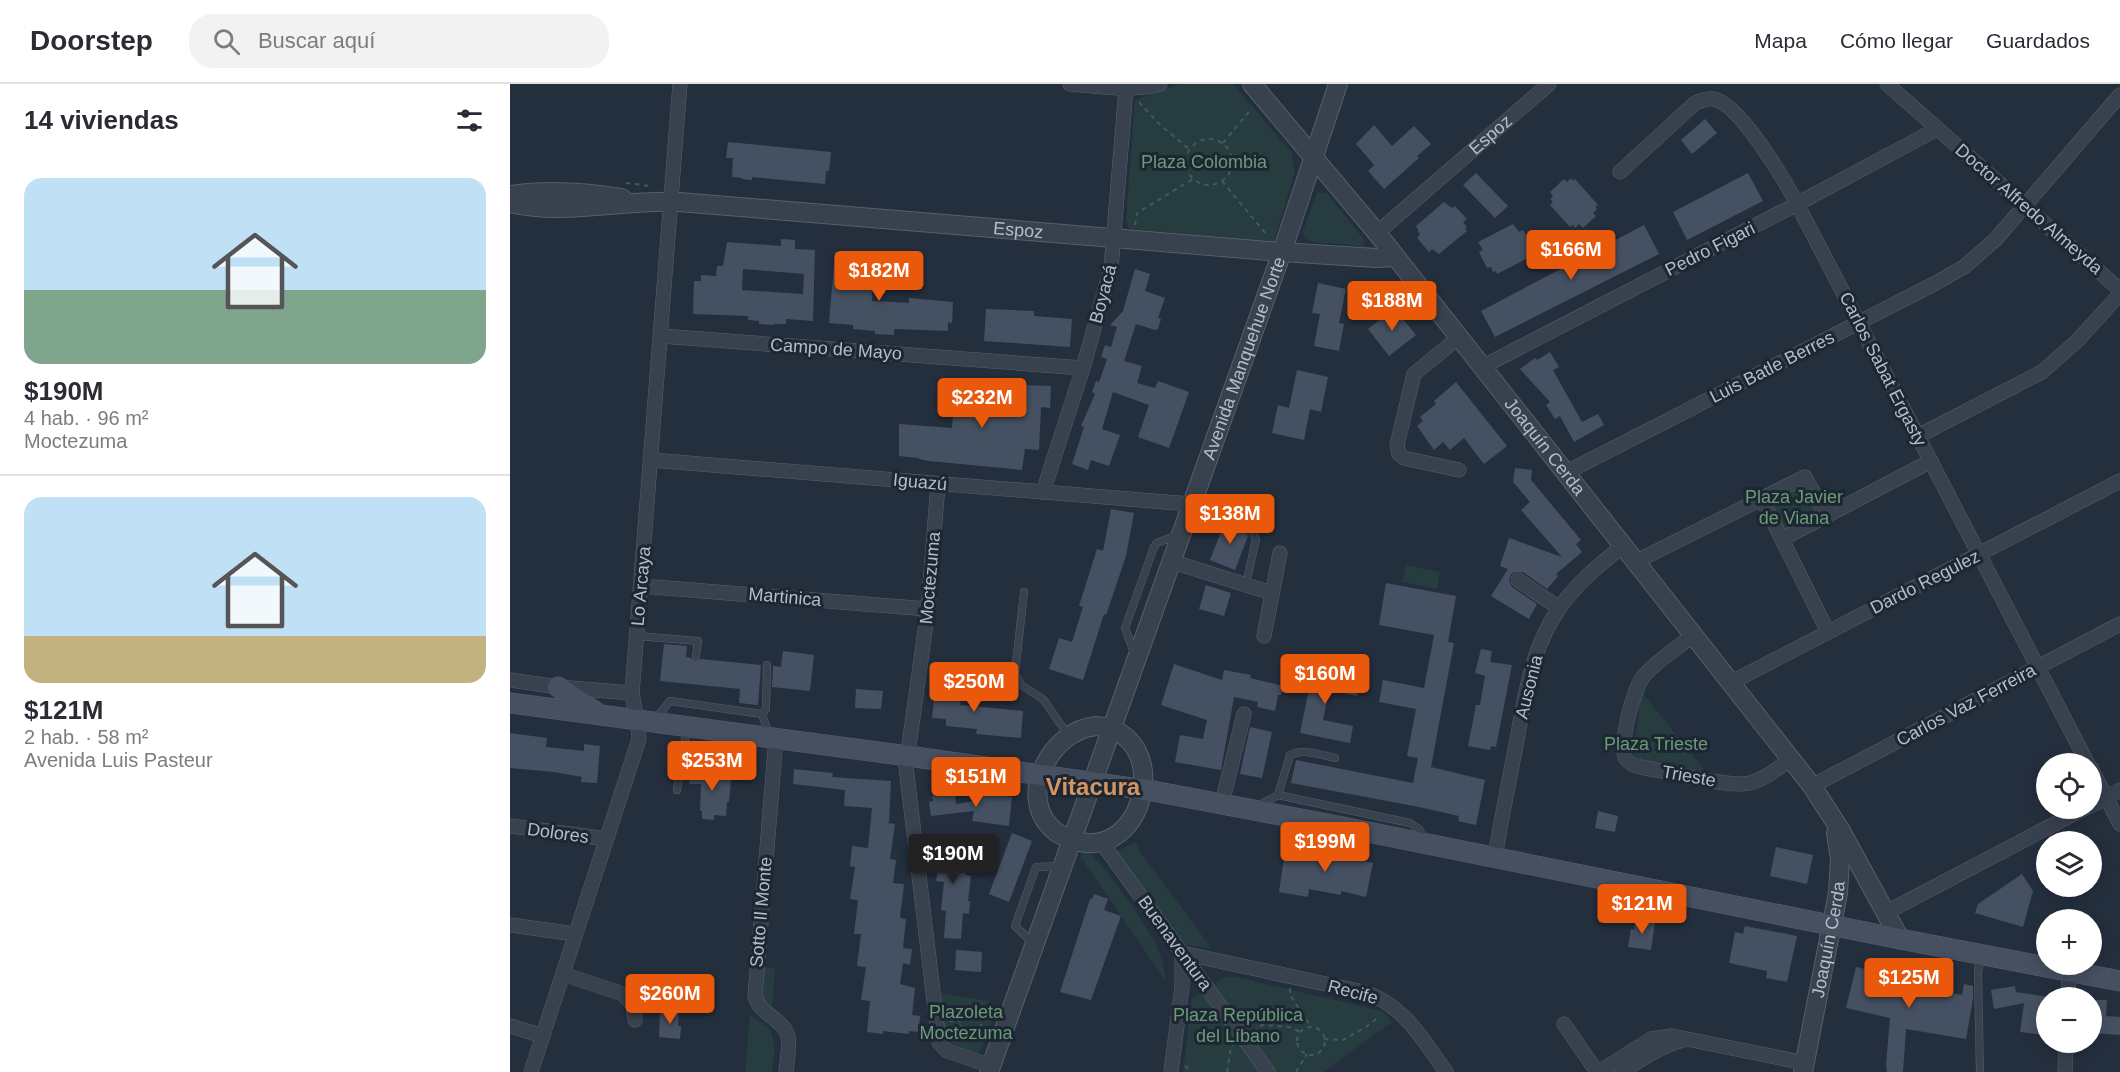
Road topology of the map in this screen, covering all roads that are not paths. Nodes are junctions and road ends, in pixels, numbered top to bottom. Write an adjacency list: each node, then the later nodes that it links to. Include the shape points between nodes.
1 (680, 84): 15 (street, Lo Arcaya)
2 (1070, 84): 8 (street)
3 (1160, 84): 8 (street)
4 (1252, 84): 11 (street, Joaquín Cerda)
5 (1338, 84): 11 (street, Avenida Manquehue Norte)
6 (1549, 84): 19 (street, Espoz)
7 (1887, 84): 10 (street, Doctor Alfredo Almeyda)
8 (1126, 88): 20 (street, Boyacá)
9 (2120, 95): 18 (street, Luis Batle Berres)
10 (1937, 129): 17 (street, Pedro Figari); 18 (street, Doctor Alfredo Almeyda)
11 (1313, 156): 19 (street, Joaquín Cerda); 21 (street, Avenida Manquehue Norte)
12 (1620, 172): 17 (street, Carlos Sabat Ergasty, via 1695,104 1714,99 1723,103 1758,140)
13 (510, 195): 14 (street, Espoz, via 590,192)
14 (642, 201): 15 (street, Espoz); 16 (street, Espoz, via 590,208 531,208)
15 (671, 202): 20 (street, Espoz); 25 (street, Lo Arcaya)
16 (510, 203)
17 (1797, 204): 24 (street, Carlos Sabat Ergasty); 27 (street, Pedro Figari)
18 (2025, 206): 23 (street, Doctor Alfredo Almeyda); 24 (street, Luis Batle Berres, via 1964,267)
19 (1377, 233): 22 (street, Joaquín Cerda)
20 (1115, 238): 21 (street, Espoz); 28 (street, Boyacá, via 1112,268)
21 (1272, 251): 22 (street, Espoz); 39 (street, Avenida Manquehue Norte)
22 (1395, 256): 26 (street, Joaquín Cerda)
23 (2120, 292): 29 (street, via 2078,340 2042,372)
24 (1859, 322): 29 (street, Carlos Sabat Ergasty); 33 (street, Luis Batle Berres)
25 (661, 336): 28 (street, Campo de Mayo); 30 (street, Lo Arcaya)
26 (1458, 338): 27 (street, Joaquín Cerda); 32 (street, via 1414,374 1397,445 1404,458)
27 (1482, 367): 33 (street, Joaquín Cerda)
28 (1083, 368): 36 (street, Boyacá)
29 (1918, 436): 31 (street, Carlos Sabat Ergasty)
30 (651, 460): 35 (street, Iguazú); 50 (street, Lo Arcaya)
31 (1931, 461): 38 (street); 45 (street, Carlos Sabat Ergasty)
32 (1459, 470)
33 (1565, 473): 43 (street, Joaquín Cerda)
34 (2120, 481): 45 (street, Dardo Regulez)
35 (938, 484): 36 (street, Iguazú); 54 (street, Moctezuma)
36 (1042, 492): 39 (street, Iguazú)
37 (1762, 499): 38 (street, via 1805,477); 42 (street); 47 (street)
38 (1827, 516): 42 (street)
39 (1185, 519): 40 (lane); 46 (street, Avenida Manquehue Norte); 61 (lane, via 1154,547 1125,628)
40 (1224, 524)
41 (1251, 530): 48 (lane, via 1256,538)
42 (1782, 538): 56 (street)
43 (1623, 546): 47 (street, Joaquín Cerda); 53 (street, Ausonia, via 1584,578)
44 (1280, 553): 52 (street)
45 (1980, 554): 56 (street, Dardo Regulez); 63 (street, Carlos Sabat Ergasty)
46 (1170, 561): 52 (street); 61 (street, Avenida Manquehue Norte)
47 (1635, 562): 57 (street, Joaquín Cerda)
48 (1248, 575)
49 (1518, 580): 53 (street)
50 (641, 586): 54 (street, Martinica); 58 (street, Lo Arcaya)
51 (1024, 592): 75 (lane, via 1015,673 1021,685 1043,699)
52 (1272, 593): 59 (street)
53 (1559, 608): 101 (street, Ausonia, via 1534,662)
54 (928, 609): 78 (street, Moctezuma)
55 (2120, 624): 63 (street, Carlos Vaz Ferreira)
56 (1828, 632): 65 (street, Dardo Regulez)
57 (1693, 635): 65 (street, Joaquín Cerda); 80 (street, Trieste, via 1639,683 1632,697 1626,758 1640,767 1736,784 1762,778)
58 (637, 636): 60 (lane, via 698,641); 67 (street, Lo Arcaya)
59 (1264, 636)
60 (696, 656)
61 (1136, 656): 74 (street, Avenida Manquehue Norte)
62 (768, 665): 69 (lane, via 766,709)
63 (2038, 667): 77 (street, Carlos Sabat Ergasty); 83 (street, Carlos Vaz Ferreira)
64 (510, 680): 66 (street)
65 (1730, 683): 80 (street, Joaquín Cerda)
66 (558, 687): 67 (street); 71 (main road)
67 (632, 693): 72 (street, Lo Arcaya)
68 (510, 703): 71 (main road)
69 (762, 714): 72 (lane, via 670,701); 76 (lane)
70 (1244, 714): 91 (street)
71 (600, 715): 72 (main road)
72 (645, 722): 73 (main road); 97 (street, Lo Arcaya)
73 (687, 727): 76 (main road); 85 (lane)
74 (1110, 728): 75 (street, via 1088,727); 82 (street, Avenida Manquehue Norte); 84 (street, via 1129,740 1139,753 1144,774)
75 (1068, 735): 81 (street, via 1051,754)
76 (773, 738): 78 (main road); 124 (street, Sotto Il Monte, via 754,992 758,1004 788,1035)
77 (2082, 753)
78 (908, 756): 81 (main road); 122 (street, Moctezuma, via 906,778 939,1042 947,1051)
79 (1335, 758): 88 (lane, via 1305,752 1290,755)
80 (1790, 759): 83 (street, Joaquín Cerda)
81 (1041, 774): 82 (main road); 98 (street, via 1037,796 1041,812 1054,831)
82 (1092, 782): 84 (main road); 98 (street, Avenida Manquehue Norte)
83 (1812, 786): 93 (street, Joaquín Cerda)
84 (1142, 789): 91 (main road); 99 (street, via 1129,823 1118,835)
85 (677, 790)
86 (2102, 790): 89 (street)
87 (2120, 790): 89 (street)
88 (1278, 795): 92 (lane); 100 (lane, via 1410,823 1419,829)
89 (2106, 798): 90 (street); 95 (street)
90 (2102, 800)
91 (1222, 803): 92 (main road)
92 (1250, 809): 100 (main road)
93 (1831, 816): 102 (street, Joaquín Cerda); 103 (street, Joaquín Cerda, via 1840,865)
94 (2064, 819): 102 (street)
95 (2120, 824)
96 (510, 826): 97 (street, Dolores)
97 (607, 839): 105 (street, Lo Arcaya)
98 (1072, 840): 99 (street); 122 (street, Avenida Manquehue Norte)
99 (1102, 843): 107 (street, Buenaventura)
100 (1427, 844): 101 (main road)
101 (1495, 857): 103 (main road)
102 (1885, 913): 106 (street, Joaquín Cerda)
103 (1832, 925): 106 (main road); 121 (street, Joaquín Cerda)
104 (510, 926): 105 (street)
105 (575, 934): 111 (street, Lo Arcaya)
106 (1900, 939): 108 (main road)
107 (1182, 953): 109 (street, Recife); 114 (street, Buenaventura); 125 (street, via 1182,987)
108 (1980, 954): 110 (main road); 130 (lane)
109 (1228, 964): 114 (street, via 1215,968); 127 (street, Recife, via 1380,998 1405,1015)
110 (2036, 965)
111 (563, 974): 115 (street, via 623,994 633,1005); 118 (street, Lo Arcaya)
112 (2089, 975): 113 (main road)
113 (2120, 981)
114 (1203, 982): 126 (street, Buenaventura)
115 (635, 1020)
116 (1564, 1024): 128 (street, Joaquín Cerda)
117 (510, 1026): 118 (street)
118 (543, 1036): 123 (street, Lo Arcaya)
119 (1685, 1040): 121 (street, Joaquín Cerda); 128 (street, Joaquín Cerda, via 1672,1036 1651,1039); 129 (street, via 1656,1051)
120 (2066, 1053): 131 (street)
121 (1804, 1068)
122 (990, 1069)
123 (531, 1072)
124 (786, 1072)
125 (1171, 1072)
126 (1268, 1072)
127 (1446, 1072)
128 (1598, 1072)
129 (1622, 1072)
130 (1980, 1072)
131 (2065, 1072)

